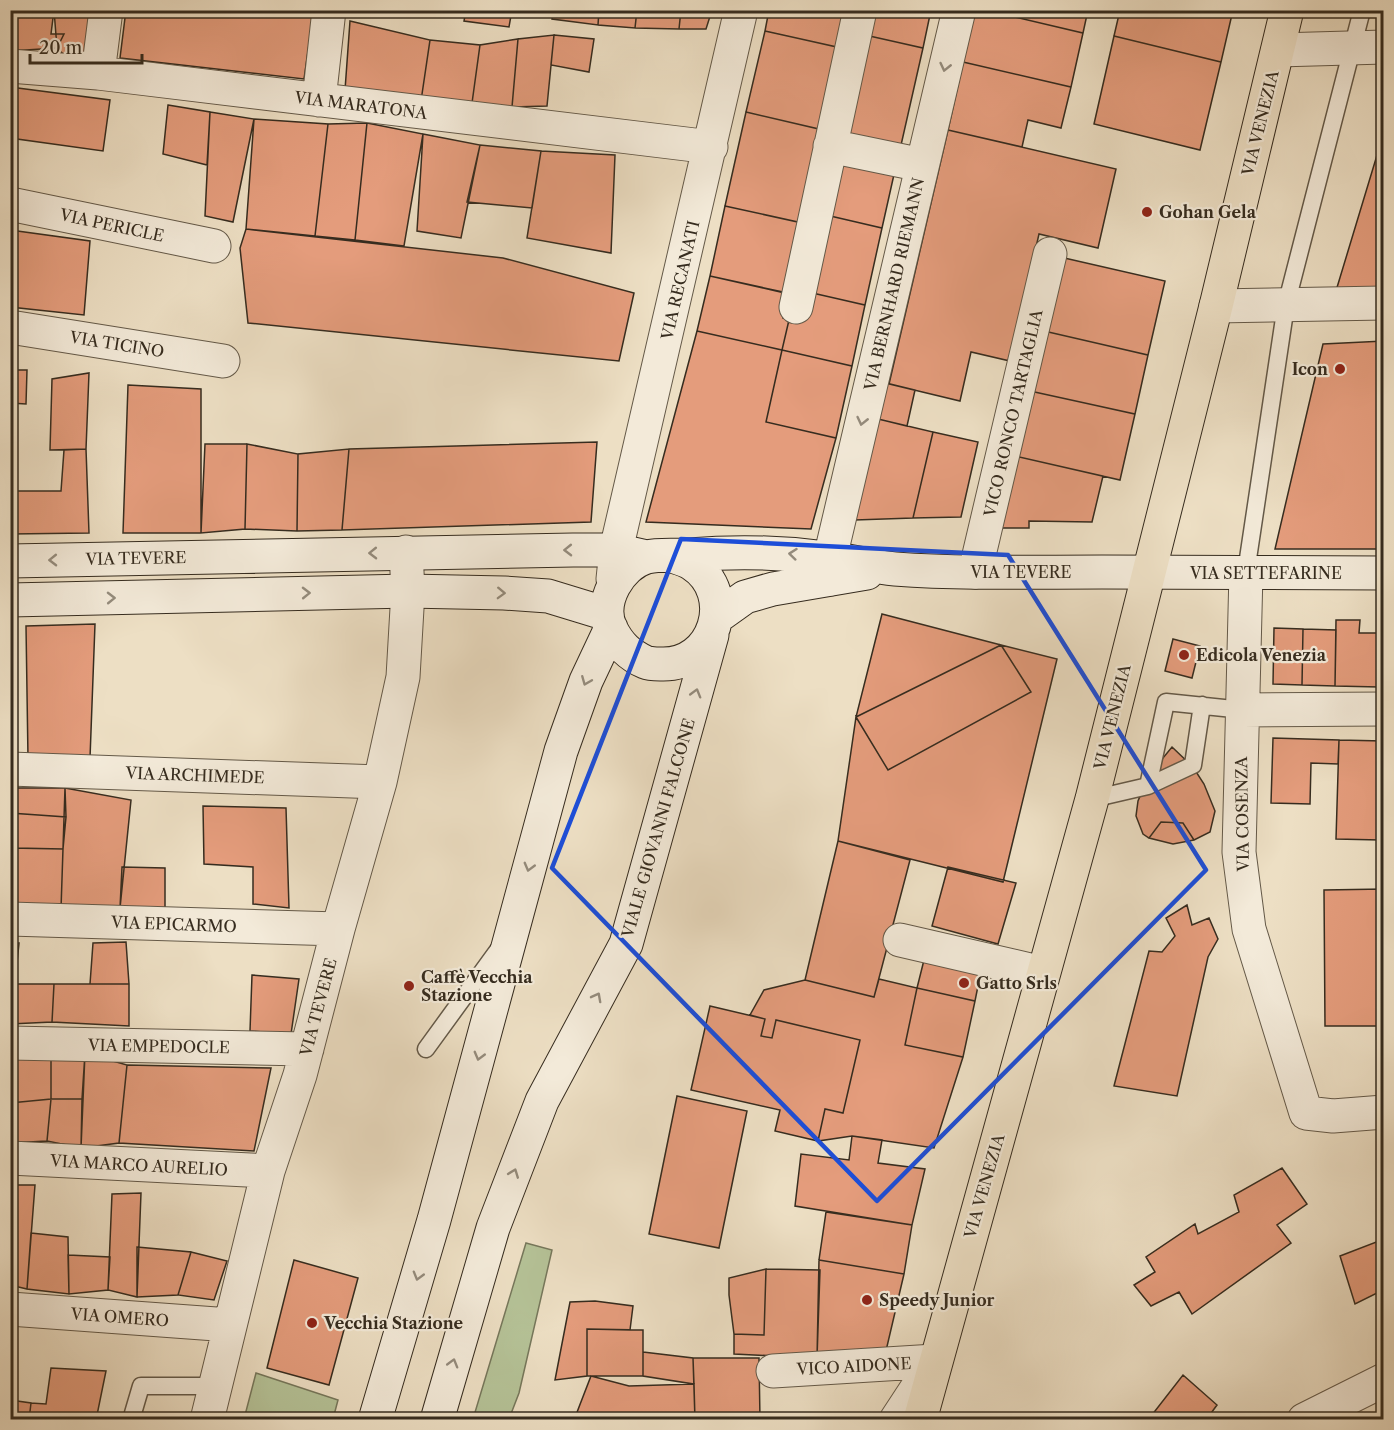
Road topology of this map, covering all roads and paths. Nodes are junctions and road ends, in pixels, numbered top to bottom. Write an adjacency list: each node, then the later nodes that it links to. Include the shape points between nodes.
1 (106, 10): 11 (street)
2 (329, 10): 12 (street)
3 (741, 10): 14 (street, VIA RECANATI)
4 (860, 10): 13 (street)
5 (959, 10): 15 (street, VIA BERNHARD RIEMANN, one-way to 15)
6 (1287, 10): 9 (main road, VIA VENEZIA)
7 (1362, 10): 8 (lane)
8 (1368, 47): 9 (street); 20 (lane)
9 (1278, 50): 21 (main road, VIA VENEZIA)
10 (10, 66): 11 (street, VIA MARATONA)
11 (98, 73): 12 (street, VIA MARATONA)
12 (319, 100): 14 (street, VIA MARATONA)
13 (830, 146): 15 (street); 22 (street)
14 (711, 147): 25 (street, VIA RECANATI)
15 (922, 165): 29 (street, VIA BERNHARD RIEMANN, one-way to 29)
16 (10, 204): 17 (street, VIA PERICLE)
17 (214, 246)
18 (1050, 254): 30 (street, VICO RONCO TARTAGLIA)
19 (1383, 303): 20 (street)
20 (1286, 304): 21 (street); 32 (lane)
21 (1216, 306): 31 (main road, VIA VENEZIA)
22 (796, 307)
23 (10, 327): 24 (street, VIA TICINO)
24 (223, 361)
25 (616, 550): 26 (street, VIA TEVERE, one-way to 26); 27 (street, VIA TEVERE); 36 (street, VIA RECANATI)
26 (406, 552): 28 (street, VIA TEVERE, one-way to 28); 34 (street, VIA TEVERE)
27 (659, 557): 29 (street, VIA TEVERE, one-way to 27, via 786,553 720,552); 36 (street, via 626,569); 37 (street, via 691,563 706,578 716,596)
28 (10, 561)
29 (830, 569): 30 (street, VIA TEVERE); 37 (street, via 745,597)
30 (975, 572): 31 (street, VIA TEVERE)
31 (1149, 572): 32 (street, VIA SETTEFARINE); 44 (main road, VIA VENEZIA)
32 (1246, 572): 33 (street, VIA SETTEFARINE); 40 (street, VIA COSENZA)
33 (1383, 573)
34 (408, 591): 35 (street, one-way to 34); 36 (street, one-way to 36, via 548,596); 42 (street, VIA TEVERE, via 403,677)
35 (10, 600)
36 (610, 610): 37 (street, via 625,650 647,663 673,665 697,653); 47 (street, one-way to 47, via 561,751)
37 (715, 625): 65 (street, VIALE GIOVANNI FALCONE, one-way to 37, via 493,1228 542,1101 626,944)
38 (1202, 705): 40 (lane); 43 (lane, via 1193,765); 43 (lane, via 1167,702)
39 (1383, 709): 40 (street)
40 (1242, 710): 53 (street, VIA COSENZA, via 1239,852 1249,929 1306,1113 1333,1116)
41 (10, 769): 42 (street, VIA ARCHIMEDE)
42 (380, 782): 46 (street, VIA TEVERE)
43 (1148, 786): 44 (lane)
44 (1092, 799): 49 (main road, VIA VENEZIA)
45 (10, 919): 46 (street, VIA EPICARMO)
46 (338, 929): 51 (street, VIA TEVERE)
47 (512, 930): 52 (lane); 64 (street, one-way to 64, via 434,1220)
48 (900, 940): 49 (street)
49 (1043, 974): 58 (main road, VIA VENEZIA)
50 (10, 1043): 51 (street, VIA EMPEDOCLE)
51 (307, 1049): 55 (street, VIA TEVERE)
52 (426, 1049)
53 (1383, 1112)
54 (10, 1158): 55 (street, VIA MARCO AURELIO)
55 (268, 1171): 57 (street, VIA TEVERE)
56 (10, 1309): 57 (street, VIA OMERO)
57 (230, 1325): 61 (street, VIA TEVERE)
58 (935, 1361): 59 (street, VICO AIDONE); 66 (street); 67 (main road, VIA VENEZIA)
59 (773, 1371)
60 (1383, 1380): 68 (street)
61 (215, 1386): 62 (lane, via 141,1386); 63 (street, VIA TEVERE)
62 (131, 1419)
63 (207, 1419)
64 (375, 1419)
65 (437, 1419)
66 (896, 1419)
67 (920, 1419)
68 (1304, 1419)

